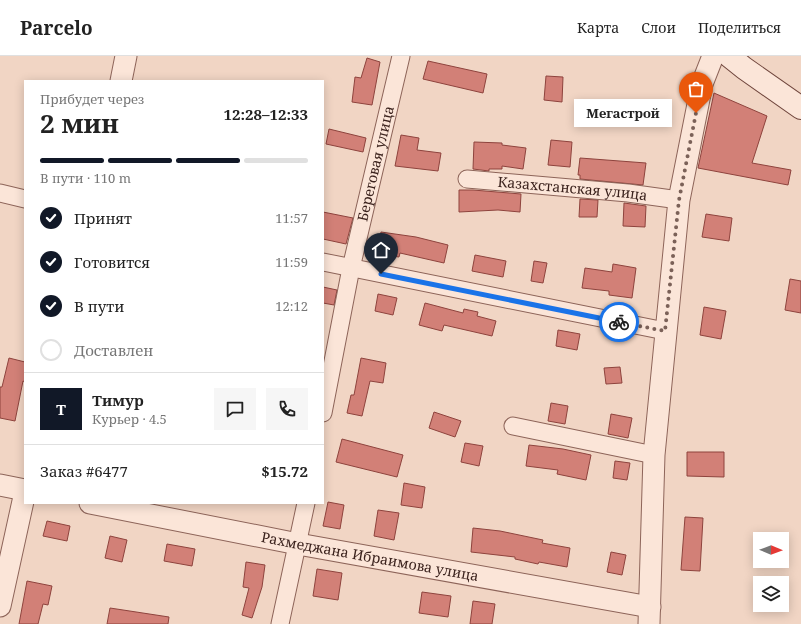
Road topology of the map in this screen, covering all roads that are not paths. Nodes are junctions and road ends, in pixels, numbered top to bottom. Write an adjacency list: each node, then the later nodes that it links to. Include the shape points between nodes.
1 (126, 56): 5 (street)
2 (401, 56): 12 (street, Береговая улица)
3 (713, 56): 10 (street, via 702,84)
4 (729, 56): 6 (main road)
5 (121, 80)
6 (801, 108)
7 (467, 179): 10 (street, Казахстанская улица)
8 (0, 193): 9 (street)
9 (24, 198)
10 (679, 200): 13 (street)
11 (324, 262): 12 (street)
12 (351, 268): 13 (street); 14 (street, Береговая улица)
13 (665, 331): 16 (street)
14 (324, 408)
15 (513, 426): 16 (street)
16 (654, 455): 24 (street)
17 (0, 485): 18 (street)
18 (24, 491)
19 (24, 496): 23 (street)
20 (95, 504): 22 (street, Рахмеджана Ибраимова улица)
21 (306, 504): 22 (street)
22 (298, 544): 24 (street, Рахмеджана Ибраимова улица); 25 (street)
23 (0, 606)
24 (650, 616)
25 (280, 624)

